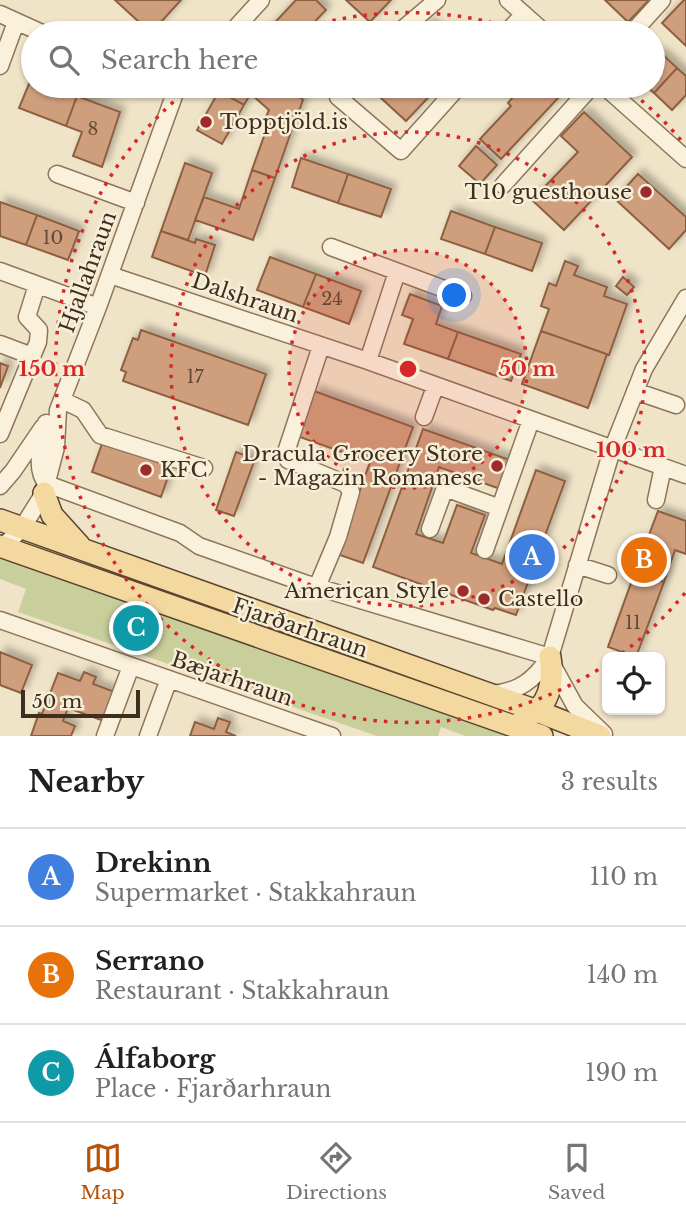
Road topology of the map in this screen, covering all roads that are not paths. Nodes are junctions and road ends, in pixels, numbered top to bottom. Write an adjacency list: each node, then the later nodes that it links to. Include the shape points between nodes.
1 (261, 0): 7 (street)
2 (437, 0): 8 (street)
3 (508, 0): 6 (street)
4 (662, 0): 11 (street)
5 (0, 14): 12 (street)
6 (524, 14): 9 (street); 10 (street)
7 (241, 21)
8 (412, 21)
9 (517, 21)
10 (532, 21)
11 (643, 21)
12 (16, 22): 13 (street); 14 (street)
13 (21, 24)
14 (0, 66)
15 (176, 98): 23 (street, Hjallahraun)
16 (339, 98): 17 (street, via 401,151)
17 (448, 98)
18 (582, 98): 22 (street)
19 (617, 98): 20 (street)
20 (686, 159)
21 (57, 174): 23 (street)
22 (503, 185)
23 (136, 203): 27 (street, Hjallahraun)
24 (331, 247): 26 (street)
25 (0, 271): 28 (street)
26 (397, 272): 29 (street); 35 (street)
27 (110, 275): 30 (street, Hjallahraun); 33 (street, Dalshraun)
28 (37, 285): 30 (street); 34 (street, via 27,317 39,330)
29 (463, 296)
30 (98, 307): 38 (street, Hjallahraun)
31 (683, 309): 37 (street)
32 (0, 344): 34 (street)
33 (321, 346): 35 (street, Dalshraun); 60 (street, via 286,452 288,460 346,484 351,492)
34 (32, 356): 43 (street)
35 (368, 361): 36 (street, Dalshraun)
36 (435, 387): 40 (street); 41 (street, Dalshraun)
37 (635, 391): 39 (street); 44 (street)
38 (60, 405): 42 (street); 46 (street, via 83,410 100,435); 49 (street, Hjallahraun)
39 (676, 405)
40 (424, 418)
41 (531, 420): 44 (street, Dalshraun); 51 (street)
42 (46, 423): 48 (street); 49 (street, via 40,457)
43 (0, 434)
44 (612, 450): 45 (street, Dalshraun); 58 (street)
45 (663, 467): 47 (street, Dalshraun); 50 (street)
46 (204, 468)
47 (686, 475)
48 (0, 486)
49 (46, 489): 53 (street, Hjallahraun); 57 (main road, via 52,515); 60 (street, via 180,533 199,546)
50 (656, 500)
51 (500, 508): 54 (street, via 445,488); 56 (street)
52 (0, 520): 53 (main road, Fjarðarhraun)
53 (22, 528): 55 (street, Hjallahraun); 57 (main road, Fjarðarhraun)
54 (430, 529)
55 (2, 546): 67 (main road, Fjarðarhraun)
56 (485, 550)
57 (87, 552): 65 (main road, Fjarðarhraun)
58 (577, 565): 59 (street); 62 (street)
59 (608, 575)
60 (317, 587): 62 (street)
61 (0, 620): 63 (street, Bæjarhraun)
62 (550, 657): 65 (street, via 531,681 517,690); 66 (main road, via 552,679); 73 (street, via 575,706)
63 (131, 666): 64 (street, Bæjarhraun); 68 (street)
64 (169, 679): 69 (street); 70 (street, Bæjarhraun)
65 (488, 694): 66 (main road, Fjarðarhraun)
66 (537, 711): 67 (main road, via 524,717); 72 (main road, Fjarðarhraun)
67 (473, 713): 71 (main road, Fjarðarhraun)
68 (106, 736)
69 (148, 736)
70 (332, 736)
71 (542, 736)
72 (600, 736)
73 (606, 736)

